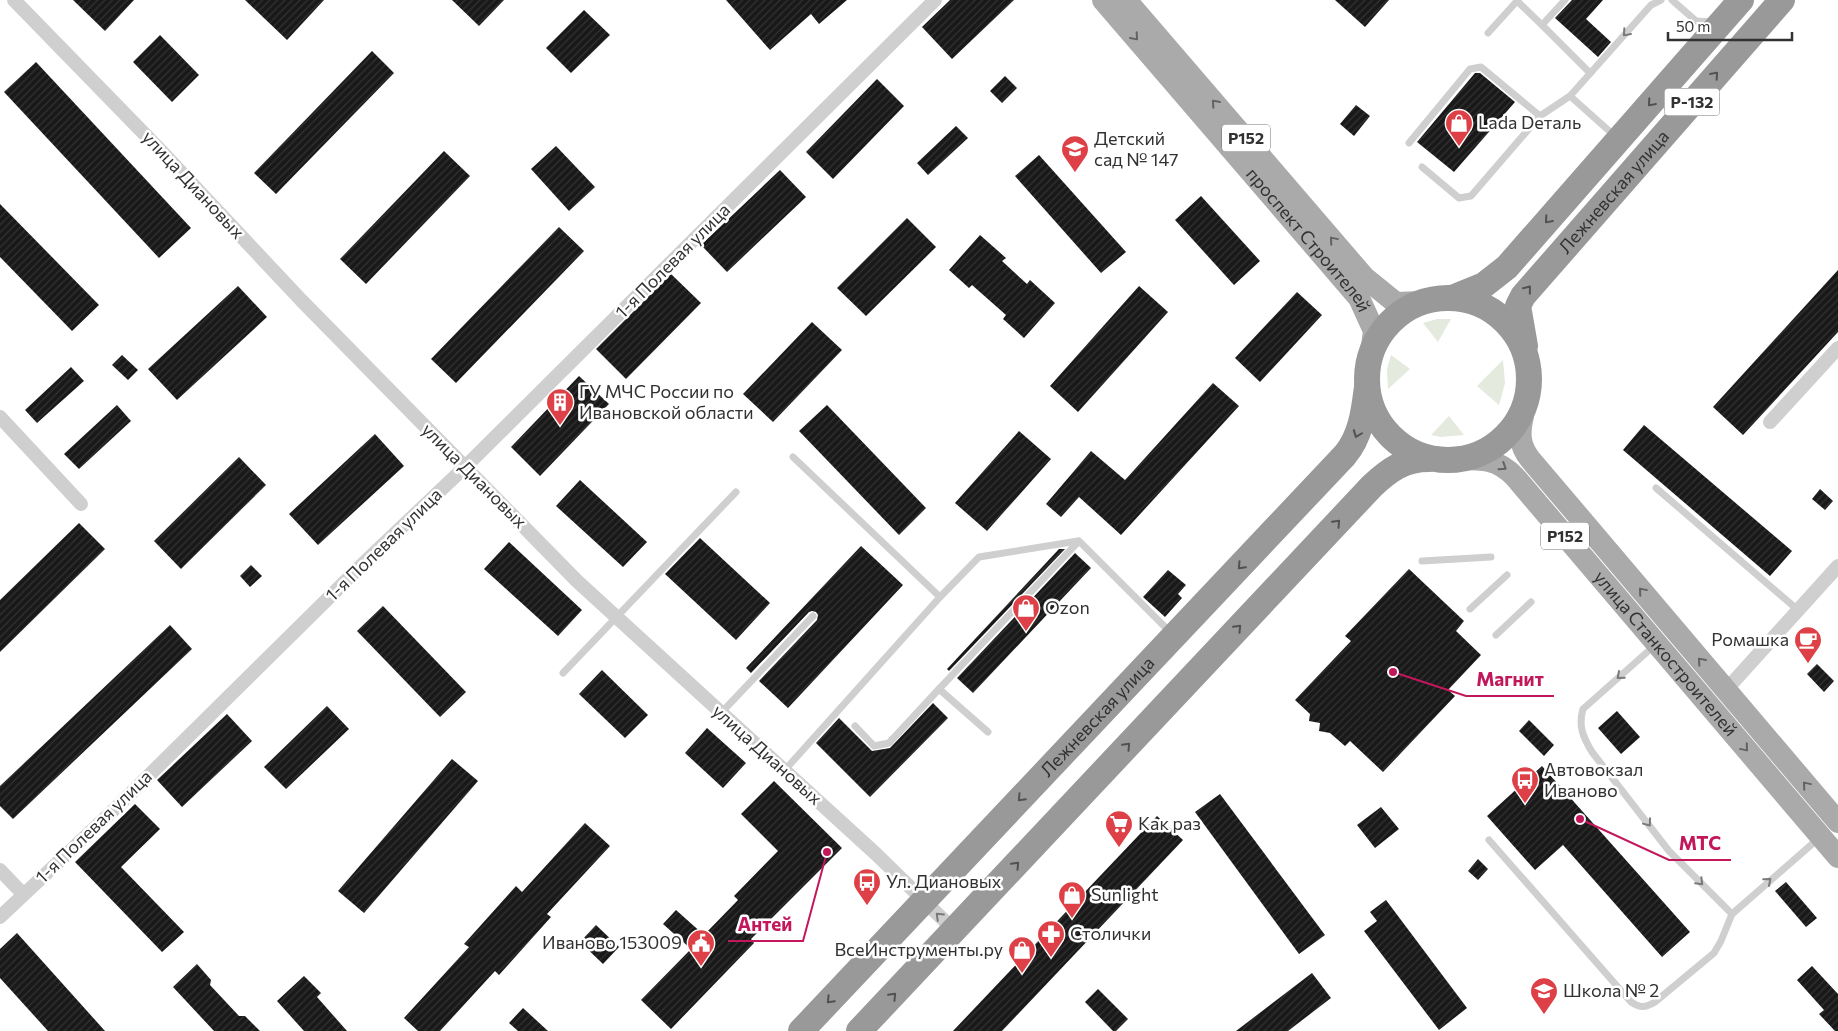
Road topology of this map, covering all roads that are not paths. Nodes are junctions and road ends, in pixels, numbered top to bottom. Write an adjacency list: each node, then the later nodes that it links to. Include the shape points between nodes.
1 (14, 0): 32 (street, улица Диановых)
2 (935, 0): 32 (street, 1-я Полевая улица)
3 (1103, 0): 24 (main road, проспект Строителей / Р152, one-way to 24, via 1355,293 1372,327 1374,342)
4 (1126, 0): 21 (main road, проспект Строителей / Р152, one-way to 4, via 1396,304 1364,277)
5 (1565, 0): 12 (lane)
6 (1661, 0): 14 (lane, one-way to 14, via 1651,5)
7 (1672, 0): 11 (lane, via 1696,21)
8 (1741, 0): 11 (highway, Лежневская улица / Р-132)
9 (1782, 0): 23 (highway, Лежневская улица / Р-132, one-way to 9, via 1518,306 1523,296)
10 (1518, 1): 12 (lane); 13 (lane)
11 (1721, 23): 17 (highway, Лежневская улица / Р-132, one-way to 17)
12 (1542, 25): 14 (lane)
13 (1488, 33)
14 (1590, 73): 15 (lane)
15 (1570, 96): 16 (lane); 17 (lane)
16 (1540, 116): 18 (lane, via 1481,67 1470,68); 19 (lane, via 1471,196 1459,198)
17 (1620, 139): 20 (highway, Лежневская улица / Р-132, one-way to 20, via 1507,267 1484,285)
18 (1408, 143)
19 (1422, 167)
20 (1452, 298): 21 (highway); 23 (highway, via 1468,301 1496,315)
21 (1423, 302): 24 (highway, via 1405,310 1389,324)
22 (1838, 348): 28 (street)
23 (1526, 351): 26 (highway, via 1528,384)
24 (1371, 354): 25 (highway)
25 (1367, 387): 30 (highway, via 1376,415 1387,432 1402,446); 48 (highway, Лежневская улица, one-way to 48, via 1362,420 1350,449)
26 (1523, 416): 31 (highway, via 1490,448); 49 (main road, улица Станкостроителей / Р152, one-way to 26, via 1525,453 1520,435)
27 (0, 417): 35 (street)
28 (1770, 422)
29 (793, 457): 41 (lane)
30 (1429, 458): 31 (highway); 65 (highway, one-way to 30, via 1372,486 1402,463)
31 (1456, 459): 49 (main road, улица Станкостроителей / Р152, one-way to 49, via 1489,460 1509,470)
32 (465, 468): 46 (street, улица Диановых); 61 (street, 1-я Полевая улица)
33 (1656, 488): 44 (lane)
34 (736, 492): 46 (lane)
35 (81, 504)
36 (1078, 541): 41 (lane, via 979,557); 48 (lane); 51 (lane)
37 (1491, 557): 38 (lane)
38 (1422, 562)
39 (1838, 566): 44 (street)
40 (1507, 575): 43 (lane)
41 (940, 597): 56 (lane)
42 (1531, 602): 47 (lane)
43 (1470, 609)
44 (1798, 610): 52 (street)
45 (812, 616): 53 (lane)
46 (616, 617): 50 (lane); 53 (street, улица Диановых)
47 (1496, 635)
48 (1174, 636): 62 (highway, Лежневская улица, one-way to 62)
49 (1665, 636): 52 (main road, улица Станкостроителей / Р152, one-way to 49); 57 (main road, улица Станкостроителей / Р152, one-way to 57); 63 (lane, one-way to 63, via 1583,709 1582,734 1592,752 1669,851)
50 (563, 673)
51 (939, 689): 54 (lane, via 889,744 874,746); 55 (lane)
52 (1726, 690): 57 (main road, улица Станкостроителей / Р152, one-way to 52)
53 (721, 714): 56 (street, улица Диановых)
54 (855, 726)
55 (988, 732)
56 (784, 771): 62 (street, улица Диановых)
57 (1831, 828): 59 (main road, улица Станкостроителей / Р152); 63 (lane, one-way to 57)
58 (1490, 840): 63 (lane, via 1630,1002 1638,1006 1646,1007 1655,1002 1714,953)
59 (1838, 857)
60 (0, 870): 61 (street)
61 (23, 894): 64 (street, 1-я Полевая улица)
62 (924, 901): 65 (street, улица Диановых, one-way to 62); 66 (highway, Лежневская улица, one-way to 66)
63 (1732, 914)
64 (0, 917)
65 (954, 931): 67 (highway, one-way to 65)
66 (801, 1031)
67 (859, 1031)

